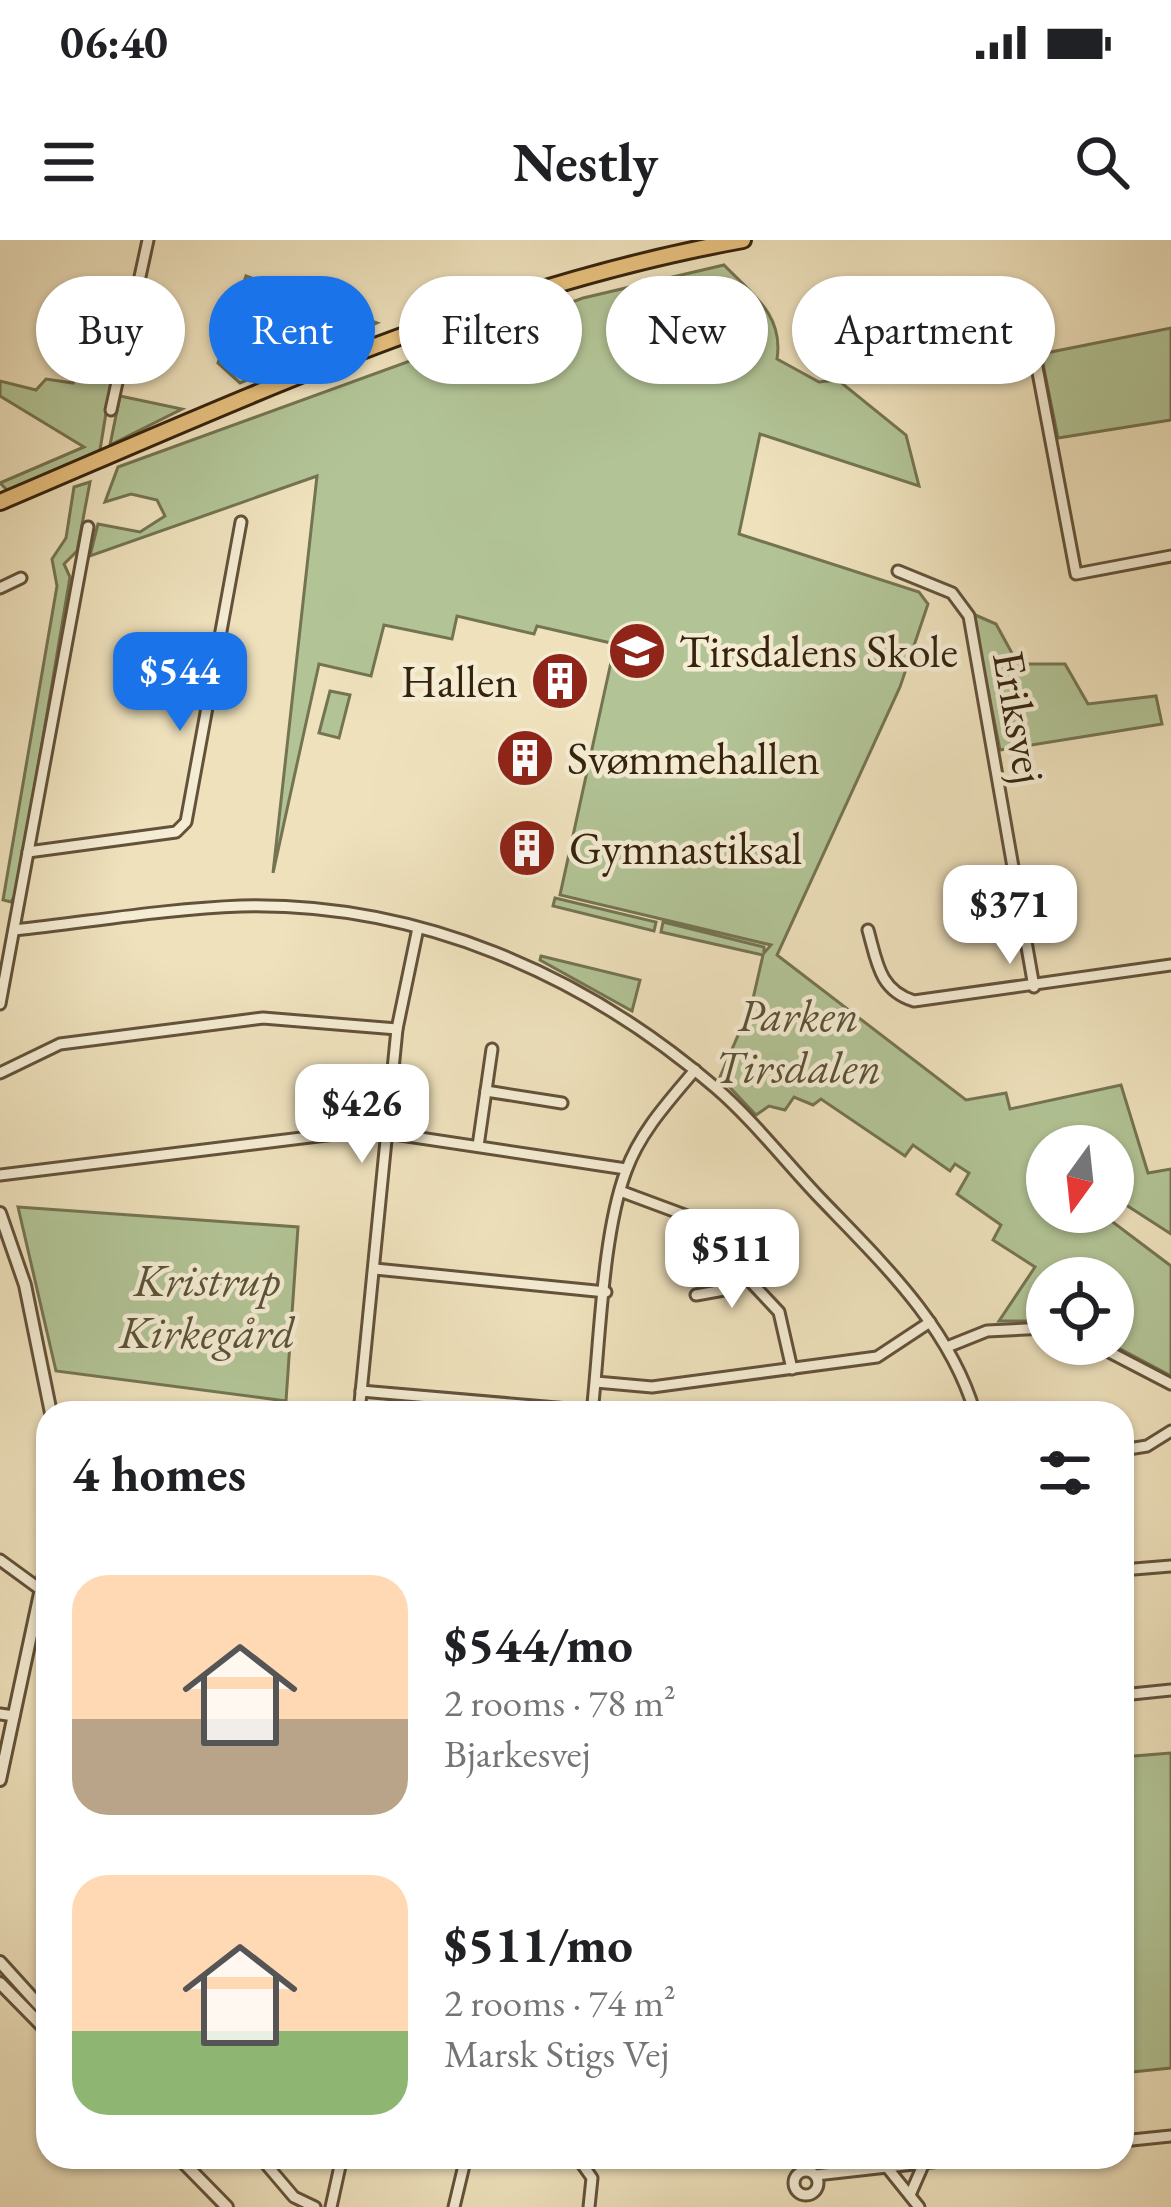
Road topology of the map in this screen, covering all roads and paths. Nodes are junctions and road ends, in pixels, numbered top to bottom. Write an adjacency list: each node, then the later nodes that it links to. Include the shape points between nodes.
1 (148, 240): 4 (street)
2 (743, 240): 5 (highway, via 569,280 413,328)
3 (1040, 384): 8 (street, via 1076,574)
4 (111, 410)
5 (0, 502)
6 (241, 522): 12 (street, via 186,822 176,832)
7 (88, 527): 12 (street)
8 (1171, 556)
9 (898, 571): 19 (street, Eriksvej, via 952,593 969,616)
10 (21, 578): 11 (street)
11 (0, 588)
12 (28, 852): 14 (street)
13 (0, 910): 14 (street)
14 (17, 914): 16 (street)
15 (418, 928): 16 (street, via 346,913 239,906); 21 (street); 23 (street, via 566,982)
16 (14, 930): 20 (street)
17 (868, 930): 19 (street, via 882,980 895,995 914,1001)
18 (1171, 965): 19 (street)
19 (1034, 987)
20 (0, 1004)
21 (397, 1029): 24 (street, via 263,1018 59,1044); 27 (street)
22 (492, 1049): 25 (street)
23 (695, 1070): 29 (street, via 656,1115); 37 (street)
24 (0, 1073)
25 (486, 1091): 26 (street); 28 (street)
26 (562, 1102)
27 (388, 1132): 28 (street); 30 (street); 33 (street)
28 (478, 1146): 29 (street)
29 (626, 1169): 31 (street)
30 (0, 1175)
31 (620, 1191): 34 (street, via 690,1217); 35 (street)
32 (0, 1213): 45 (street)
33 (375, 1268): 35 (street); 44 (street)
34 (743, 1274): 36 (street, via 724,1290); 41 (street, via 779,1312)
35 (607, 1292): 42 (street)
36 (696, 1295)
37 (930, 1322): 39 (street); 41 (street, via 877,1357)
38 (1026, 1329): 39 (street, via 987,1331)
39 (947, 1347): 49 (street)
40 (1134, 1365): 43 (street)
41 (792, 1369): 42 (street, via 652,1387)
42 (596, 1382): 48 (street)
43 (1171, 1384)
44 (361, 1391): 46 (street); 47 (street)
45 (49, 1401)
46 (360, 1401)
47 (471, 1401)
48 (593, 1401)
49 (970, 1401)
50 (1171, 1431): 51 (street)
51 (1134, 1448)
52 (0, 1560): 55 (street)
53 (1171, 1565): 54 (street)
54 (1134, 1569)
55 (36, 1587)
56 (36, 1626): 60 (street)
57 (1171, 1690): 58 (street)
58 (1134, 1694)
59 (0, 1714): 60 (street)
60 (14, 1716): 61 (street)
61 (0, 1780)
62 (0, 1962): 64 (street)
63 (0, 1983): 65 (street)
64 (36, 2002)
65 (36, 2020)
66 (1171, 2136): 67 (street)
67 (1134, 2140)
68 (189, 2169): 81 (street)
69 (270, 2169): 82 (street)
70 (339, 2169): 83 (street)
71 (463, 2169): 84 (street)
72 (586, 2169): 85 (street)
73 (863, 2169): 77 (street)
74 (888, 2169): 80 (street)
75 (921, 2169): 80 (street)
76 (802, 2171): 77 (street); 78 (street, via 794,2179)
77 (816, 2175): 79 (street)
78 (798, 2192): 79 (street); 86 (street)
79 (812, 2194): 87 (street)
80 (910, 2195): 88 (street)
81 (223, 2206)
82 (315, 2207)
83 (331, 2207)
84 (454, 2207)
85 (589, 2207)
86 (788, 2207)
87 (818, 2207)
88 (919, 2207)

